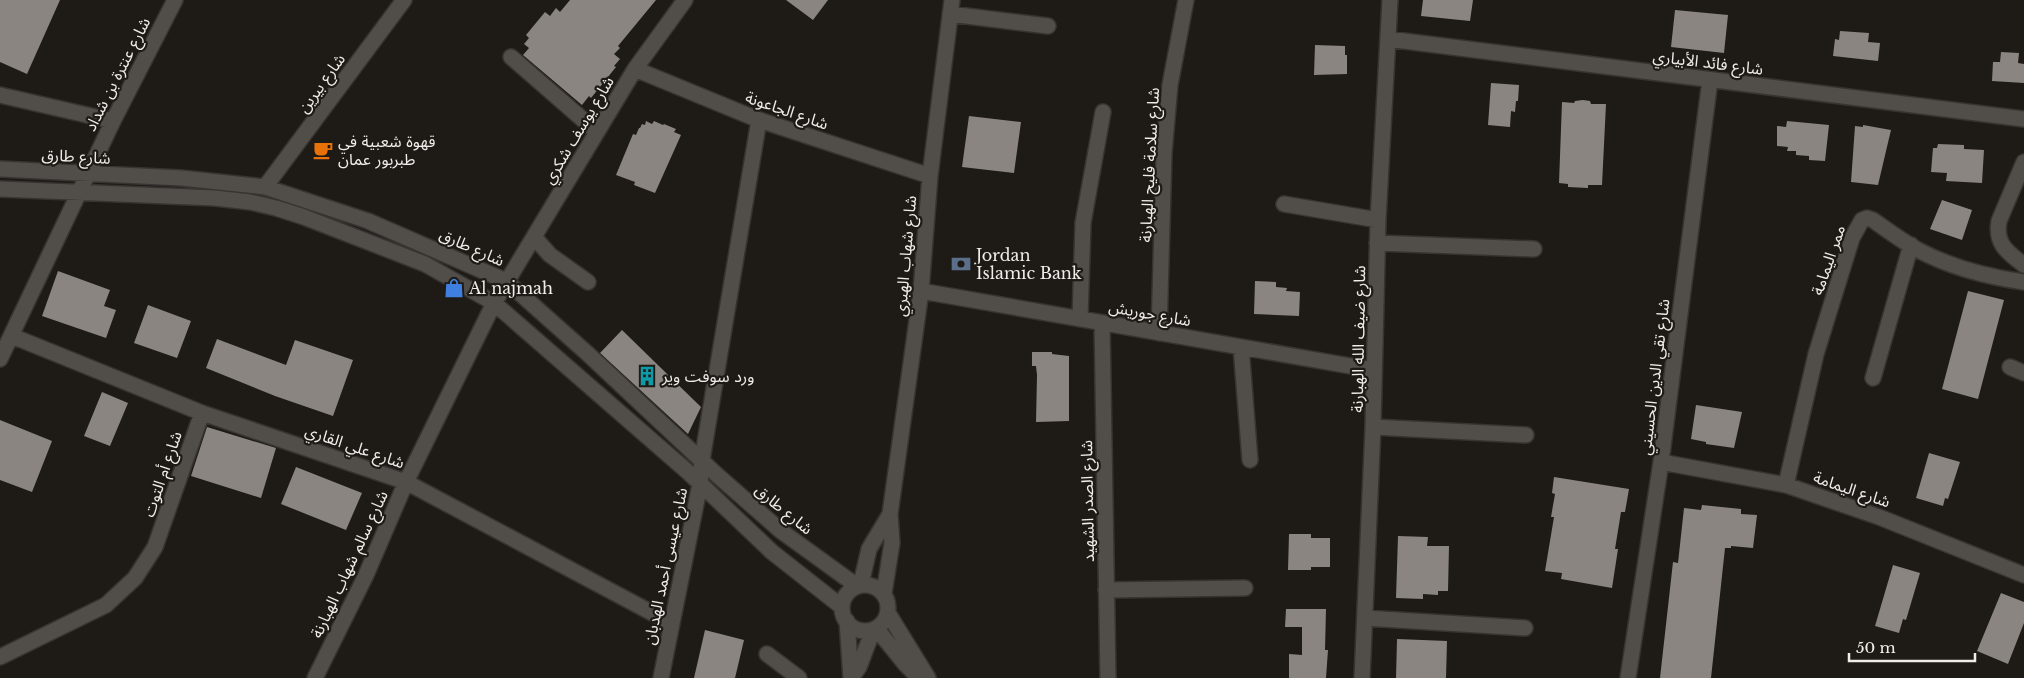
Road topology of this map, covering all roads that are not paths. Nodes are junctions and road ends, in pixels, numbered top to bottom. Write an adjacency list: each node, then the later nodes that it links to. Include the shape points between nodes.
1 (174, 0): 16 (street, شارع عنترة بن شداد)
2 (404, 0): 22 (street, شارع بيرين)
3 (685, 0): 10 (street, شارع يوسف شكري)
4 (1186, 0): 39 (street, شارع سلامة فليح الهبارنة, via 1170,85 1164,153)
5 (1390, 0): 8 (street, شارع ضيف الله الهبارنة)
6 (951, 7): 7 (street); 21 (street, شارع شهاب الهبري)
7 (1048, 26)
8 (1388, 39): 11 (street, شارع فائد الأبياري); 26 (street, شارع ضيف الله الهبارنة)
9 (510, 57): 17 (street)
10 (635, 69): 15 (street, شارع الجاعونة); 17 (street, شارع يوسف شكري)
11 (1710, 80): 14 (street, شارع فائد الأبياري); 50 (street, شارع تقي الدين الحسيني)
12 (0, 95): 16 (street)
13 (1103, 112): 37 (street, via 1083,223)
14 (2024, 119)
15 (758, 120): 21 (street, شارع الجاعونة); 48 (street, شارع عيسى أحمد الهدبان)
16 (113, 121): 20 (street, شارع عنترة بن شداد)
17 (596, 130): 27 (street, شارع يوسف شكري)
18 (2024, 162): 31 (street, via 1999,221 1998,238 2006,251)
19 (0, 169): 20 (street, شارع طارق)
20 (87, 174): 22 (street, شارع طارق); 24 (street, شارع عنترة بن شداد)
21 (930, 176): 35 (street, شارع شهاب الهبري)
22 (265, 187): 32 (street, شارع طارق, via 368,221)
23 (0, 189): 24 (street)
24 (78, 192): 36 (street, via 215,198 276,208 425,264); 40 (street, شارع عنترة بن شداد)
25 (1284, 204): 26 (street)
26 (1378, 220): 28 (street, شارع ضيف الله الهبارنة)
27 (534, 237): 32 (street, شارع يوسف شكري); 33 (street, via 550,255)
28 (1378, 243): 30 (street); 43 (street, شارع ضيف الله الهبارنة)
29 (1911, 245): 34 (street, ممر اليمامة, via 1939,260); 44 (street); 53 (street, ممر اليمامة, via 1867,218 1856,228 1816,354)
30 (1534, 249)
31 (2024, 265)
32 (506, 281): 36 (street, شارع سالم شهاب الهبارنة); 48 (street, شارع طارق)
33 (588, 282)
34 (2024, 282)
35 (921, 291): 37 (street, شارع جوريش); 54 (street, شارع شهاب الهبري)
36 (494, 303): 51 (street, شارع سالم شهاب الهبارنة); 52 (street)
37 (1080, 319): 38 (street, شارع جوريش)
38 (1102, 323): 39 (street, شارع جوريش); 58 (street, شارع الصدر الشهيد)
39 (1159, 332): 41 (street, شارع جوريش)
40 (12, 336): 42 (street, شارع عنترة بن شداد); 45 (street, شارع علي القاري)
41 (1240, 347): 43 (street, شارع جوريش); 49 (street)
42 (0, 359)
43 (1373, 370): 46 (street, شارع ضيف الله الهبارنة)
44 (1873, 378)
45 (202, 413): 51 (street, شارع علي القاري); 67 (street, شارع أم التوت, via 155,547 135,578 106,605)
46 (1373, 427): 47 (street); 62 (street, شارع ضيف الله الهبارنة)
47 (1526, 435)
48 (702, 460): 52 (street, شارع عيسى أحمد الهدبان); 56 (street, شارع طارق, via 781,531)
49 (1250, 460)
50 (1661, 462): 53 (street, شارع اليمامة); 76 (street, شارع تقي الدين الحسيني)
51 (406, 482): 63 (street, شارع علي القاري); 68 (street, شارع سالم شهاب الهبارنة, via 366,575)
52 (700, 484): 61 (street); 63 (street, شارع عيسى أحمد الهدبان)
53 (1786, 485): 55 (street, شارع اليمامة, via 1879,517)
54 (890, 514): 56 (street, شارع شهاب الهبري, via 869,549); 59 (street, شارع شهاب الهبري, via 892,543)
55 (2024, 575)
56 (859, 585): 59 (street, via 870,584); 61 (street, via 846,594)
57 (1245, 588): 58 (street)
58 (1106, 590): 74 (street, شارع الصدر الشهيد)
59 (884, 593): 60 (street, via 889,603)
60 (888, 613): 65 (street, via 884,622); 73 (street)
61 (844, 614): 65 (street, via 858,630); 71 (street)
62 (1365, 618): 64 (street); 75 (street, شارع ضيف الله الهبارنة)
63 (671, 623): 69 (street, شارع عيسى أحمد الهدبان)
64 (1525, 628)
65 (874, 629): 71 (street); 72 (street)
66 (767, 654): 70 (street)
67 (0, 657)
68 (314, 678)
69 (661, 678)
70 (799, 678)
71 (851, 678)
72 (919, 678)
73 (928, 678)
74 (1108, 678)
75 (1362, 678)
76 (1628, 678)

